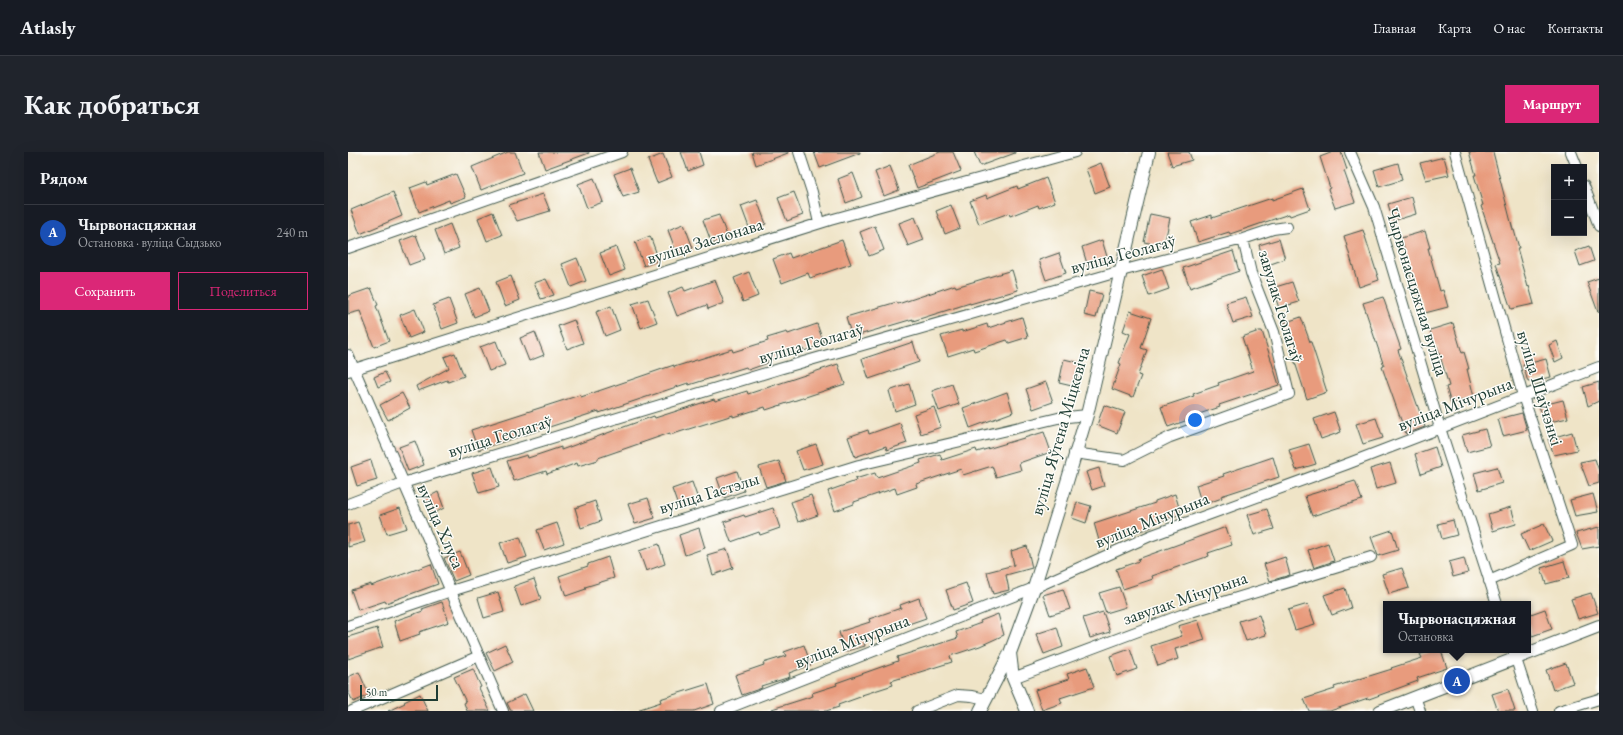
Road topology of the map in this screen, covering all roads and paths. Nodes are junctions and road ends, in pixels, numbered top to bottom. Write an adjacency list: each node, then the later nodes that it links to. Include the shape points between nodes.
1 (622, 152): 14 (street)
2 (799, 152): 10 (street)
3 (1075, 152): 10 (street, вуліца Заслонава)
4 (1149, 152): 15 (street, вуліца Яўгена Міцкевіча)
5 (1350, 152): 21 (street, Чырвонасцяжная вуліца, via 1374,207)
6 (1455, 152): 19 (street, вуліца Шаўчэнкі)
7 (1571, 152): 8 (street)
8 (1576, 164)
9 (1587, 194): 11 (street)
10 (819, 223): 18 (street, вуліца Заслонава)
11 (1599, 226)
12 (1287, 227): 13 (street, вуліца Геолагаў)
13 (1242, 240): 15 (street, вуліца Геолагаў); 22 (street, завулак Геолагаў, via 1251,273 1274,332 1289,394 1170,437 1124,460)
14 (348, 248)
15 (1120, 271): 20 (street, вуліца Яўгена Міцкевіча); 23 (street, вуліца Геолагаў, via 779,369)
16 (348, 355): 18 (street, вуліца Хлуса)
17 (1599, 367): 19 (street, вуліца Мічурына)
18 (351, 370): 23 (street, вуліца Хлуса)
19 (1523, 396): 21 (street, вуліца Мічурына); 26 (street, вуліца Шаўчэнкі, via 1572,545)
20 (1087, 415): 22 (street, вуліца Яўгена Міцкевіча); 28 (street, вуліца Гастэлы, via 1058,418 859,465)
21 (1440, 428): 26 (street, Чырвонасцяжная вуліца); 27 (street, вуліца Мічурына, via 1150,536)
22 (1074, 453): 27 (street, вуліца Яўгена Міцкевіча)
23 (403, 483): 24 (street, вуліца Геолагаў); 28 (street, вуліца Хлуса)
24 (348, 504)
25 (1371, 557): 36 (street, завулак Мічурына, via 1181,615)
26 (1489, 581): 29 (street, Чырвонасцяжная вуліца)
27 (1034, 588): 33 (street, вуліца Яўгена Міцкевіча); 42 (street, вуліца Мічурына)
28 (451, 591): 30 (street, вуліца Гастэлы); 35 (street, вуліца Хлуса)
29 (1496, 601)
30 (348, 626)
31 (1599, 626): 32 (street)
32 (1531, 648)
33 (1010, 654): 36 (street); 38 (street, вуліца Яўгена Міцкевіча)
34 (1514, 654): 37 (street); 48 (street)
35 (479, 656): 40 (street); 41 (street, вуліца Хлуса)
36 (1013, 678): 45 (street)
37 (1415, 697): 46 (street); 47 (street)
38 (986, 699): 43 (street, via 958,695); 44 (street, вуліца Яўгена Міцкевіча)
39 (1599, 699): 49 (street)
40 (352, 711)
41 (503, 711)
42 (721, 711)
43 (917, 711)
44 (980, 711)
45 (1027, 711)
46 (1380, 711)
47 (1420, 711)
48 (1532, 711)
49 (1559, 711)

